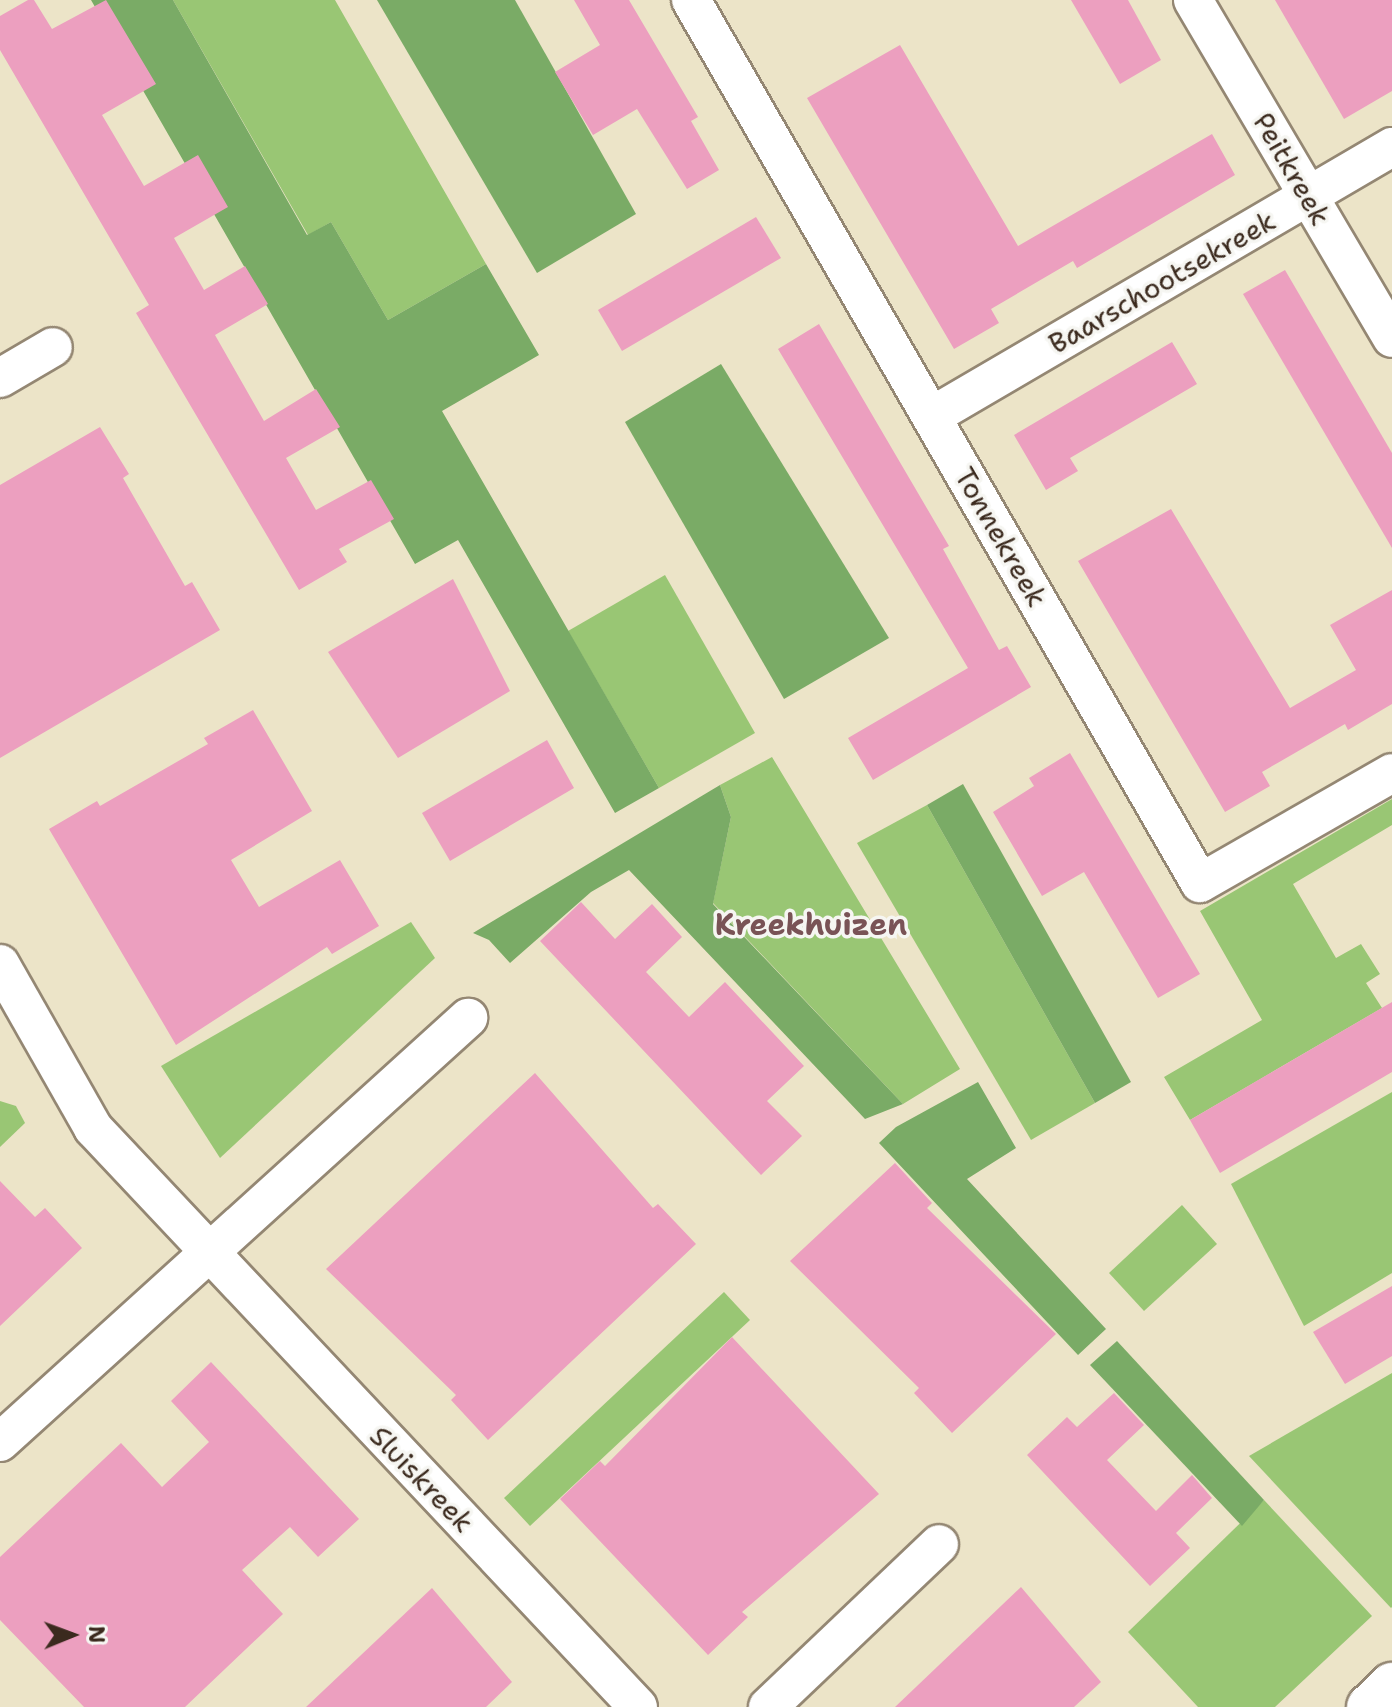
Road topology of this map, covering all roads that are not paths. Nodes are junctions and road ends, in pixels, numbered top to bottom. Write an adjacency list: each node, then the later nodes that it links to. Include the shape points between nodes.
1 (691, 0): 8 (street, Tonnekreek)
2 (1193, 0): 4 (street, Peitkreek)
3 (1392, 147): 4 (street, Baarschootsekreek)
4 (1308, 197): 5 (street, Peitkreek); 8 (street, Baarschootsekreek)
5 (1392, 338)
6 (53, 347): 7 (street)
7 (0, 378)
8 (932, 416): 9 (street, Tonnekreek, via 1200,883)
9 (1392, 773)
10 (0, 964): 12 (street, Sluiskreek, via 93,1128)
11 (468, 1018): 12 (street, via 231,1237)
12 (205, 1252): 13 (street); 16 (street, Sluiskreek)
13 (0, 1442)
14 (939, 1544): 17 (street)
15 (1392, 1685): 18 (street)
16 (638, 1707)
17 (768, 1707)
18 (1369, 1707)

